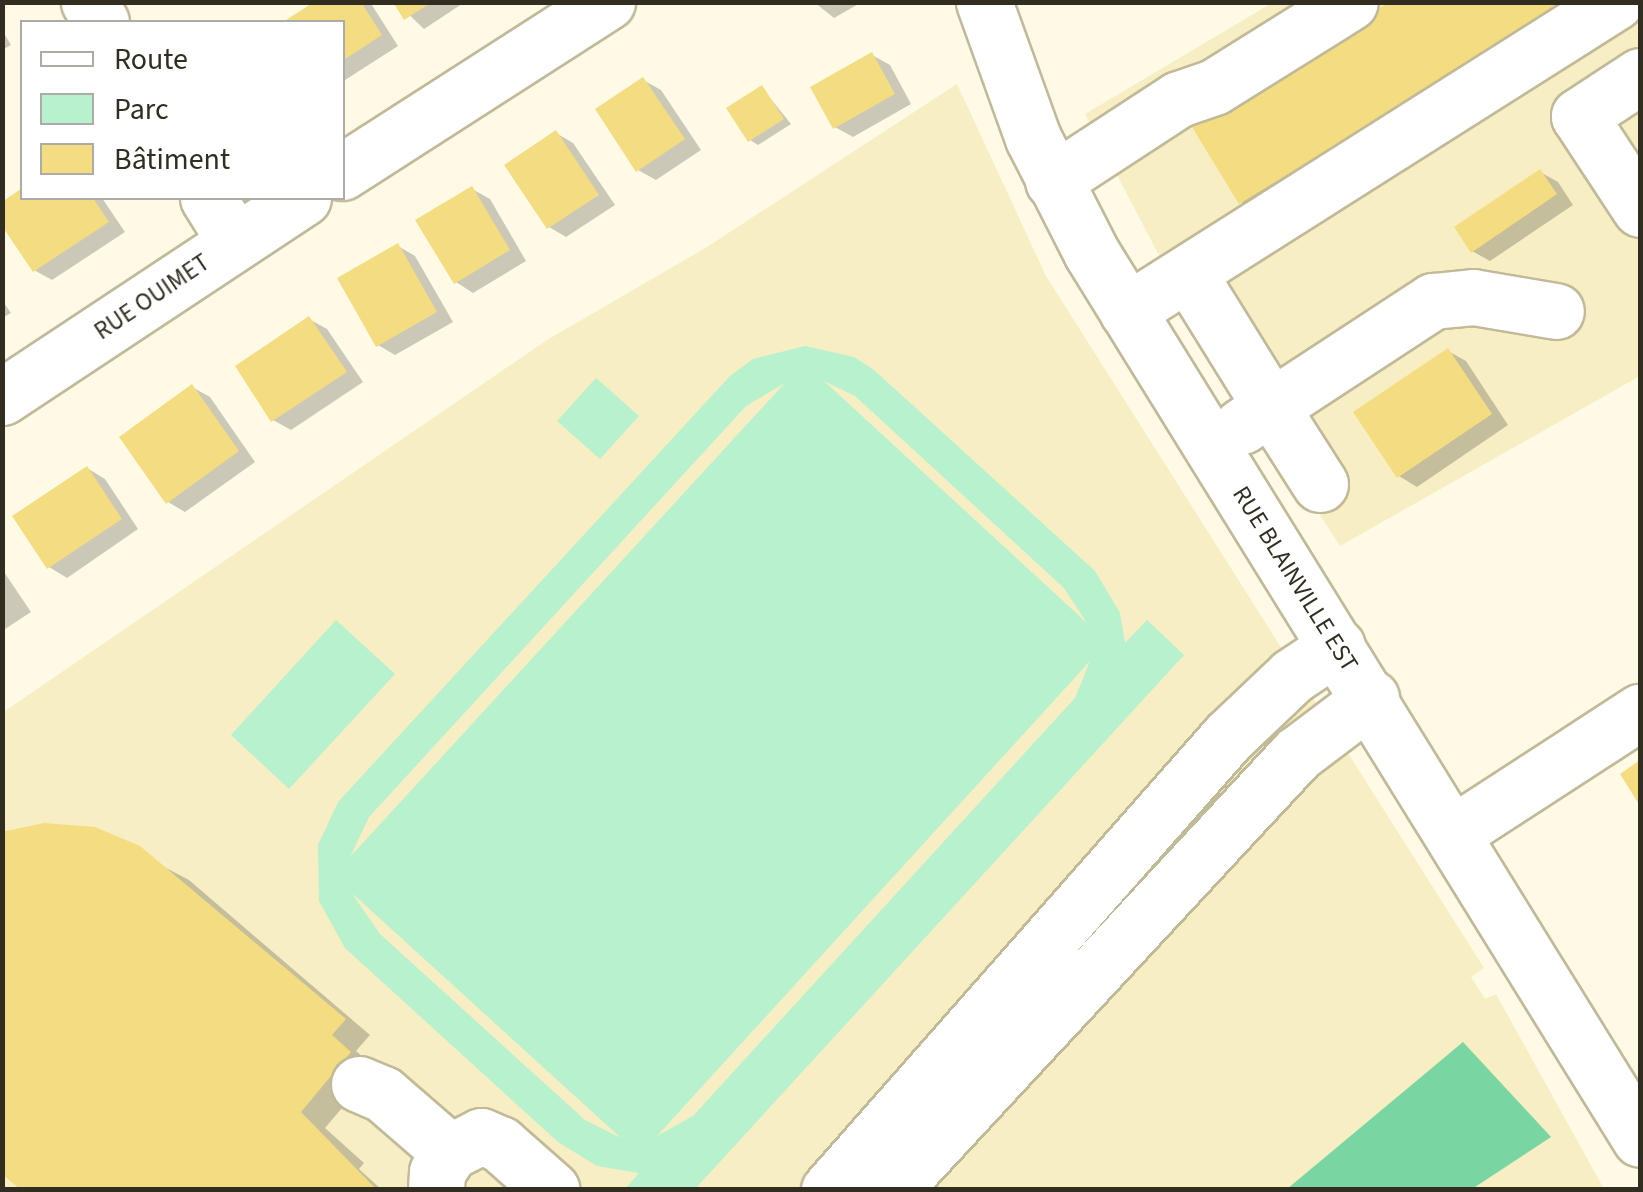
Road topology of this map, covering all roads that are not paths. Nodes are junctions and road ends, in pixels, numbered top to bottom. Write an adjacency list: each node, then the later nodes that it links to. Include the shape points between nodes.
1 (607, 2): 7 (street)
2 (984, 2): 8 (street, RUE BLAINVILLE EST)
3 (1350, 2): 8 (street, via 1214,87 1178,99)
4 (1615, 2): 12 (street)
5 (1640, 76): 6 (street, via 1579,116)
6 (1623, 147): 10 (street)
7 (345, 170)
8 (1053, 180): 14 (street, RUE BLAINVILLE EST)
9 (295, 200): 11 (street, RUE OUIMET)
10 (1640, 208)
11 (221, 219): 15 (street, RUE OUIMET)
12 (1188, 273): 14 (street); 16 (street)
13 (1556, 310): 16 (street, via 1473,297 1433,302)
14 (1127, 311): 17 (street, RUE BLAINVILLE EST)
15 (2, 398)
16 (1271, 407): 17 (street); 18 (street)
17 (1212, 446): 19 (street, RUE BLAINVILLE EST)
18 (1320, 484)
19 (1337, 646): 20 (street, RUE BLAINVILLE EST); 27 (street, via 1292,676 1228,737)
20 (1371, 698): 22 (street, RUE BLAINVILLE EST); 28 (street, via 1297,754)
21 (1640, 712): 22 (street)
22 (1454, 832): 24 (street, RUE BLAINVILLE EST)
23 (359, 1084): 25 (street, via 383,1094)
24 (1640, 1138)
25 (443, 1171): 26 (street, via 471,1138 492,1138)
26 (552, 1190)
27 (829, 1190)
28 (892, 1190)

